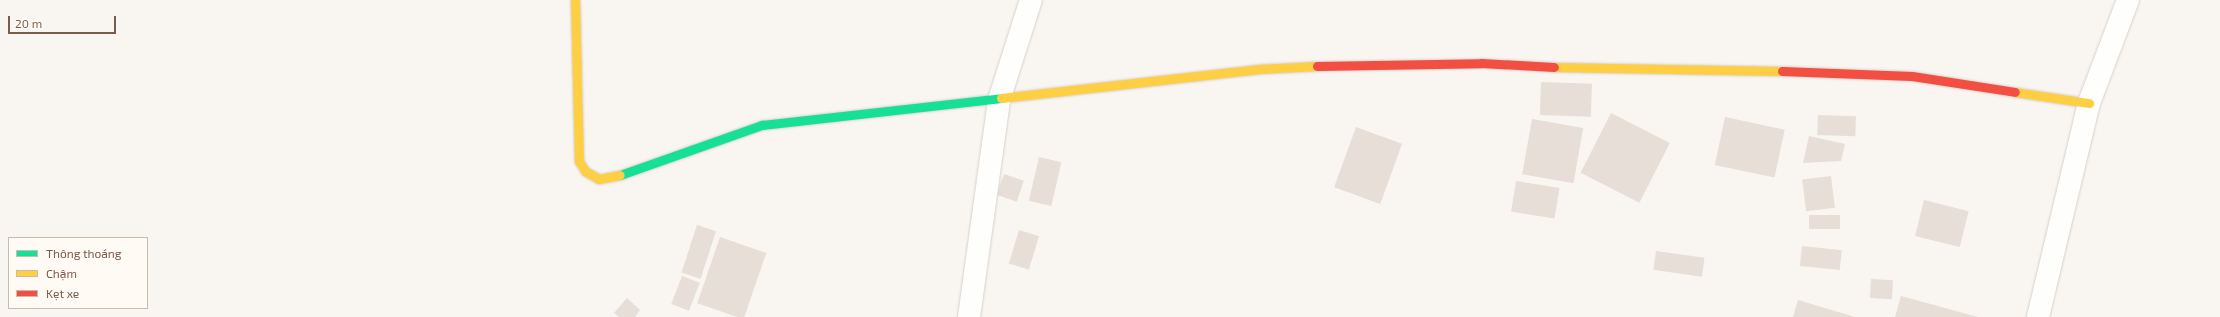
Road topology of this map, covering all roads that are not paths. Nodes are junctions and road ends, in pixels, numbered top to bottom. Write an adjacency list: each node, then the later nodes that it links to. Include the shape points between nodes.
1 (575, 0): 4 (street, via 579,161 585,171 599,179 611,178 762,125)
2 (1031, 0): 4 (street)
3 (2128, 0): 5 (street)
4 (999, 100): 5 (street, via 1259,69 1387,63 1481,63 1583,68 1870,73 1912,76); 6 (street)
5 (2089, 103): 7 (street)
6 (969, 317)
7 (2038, 317)

